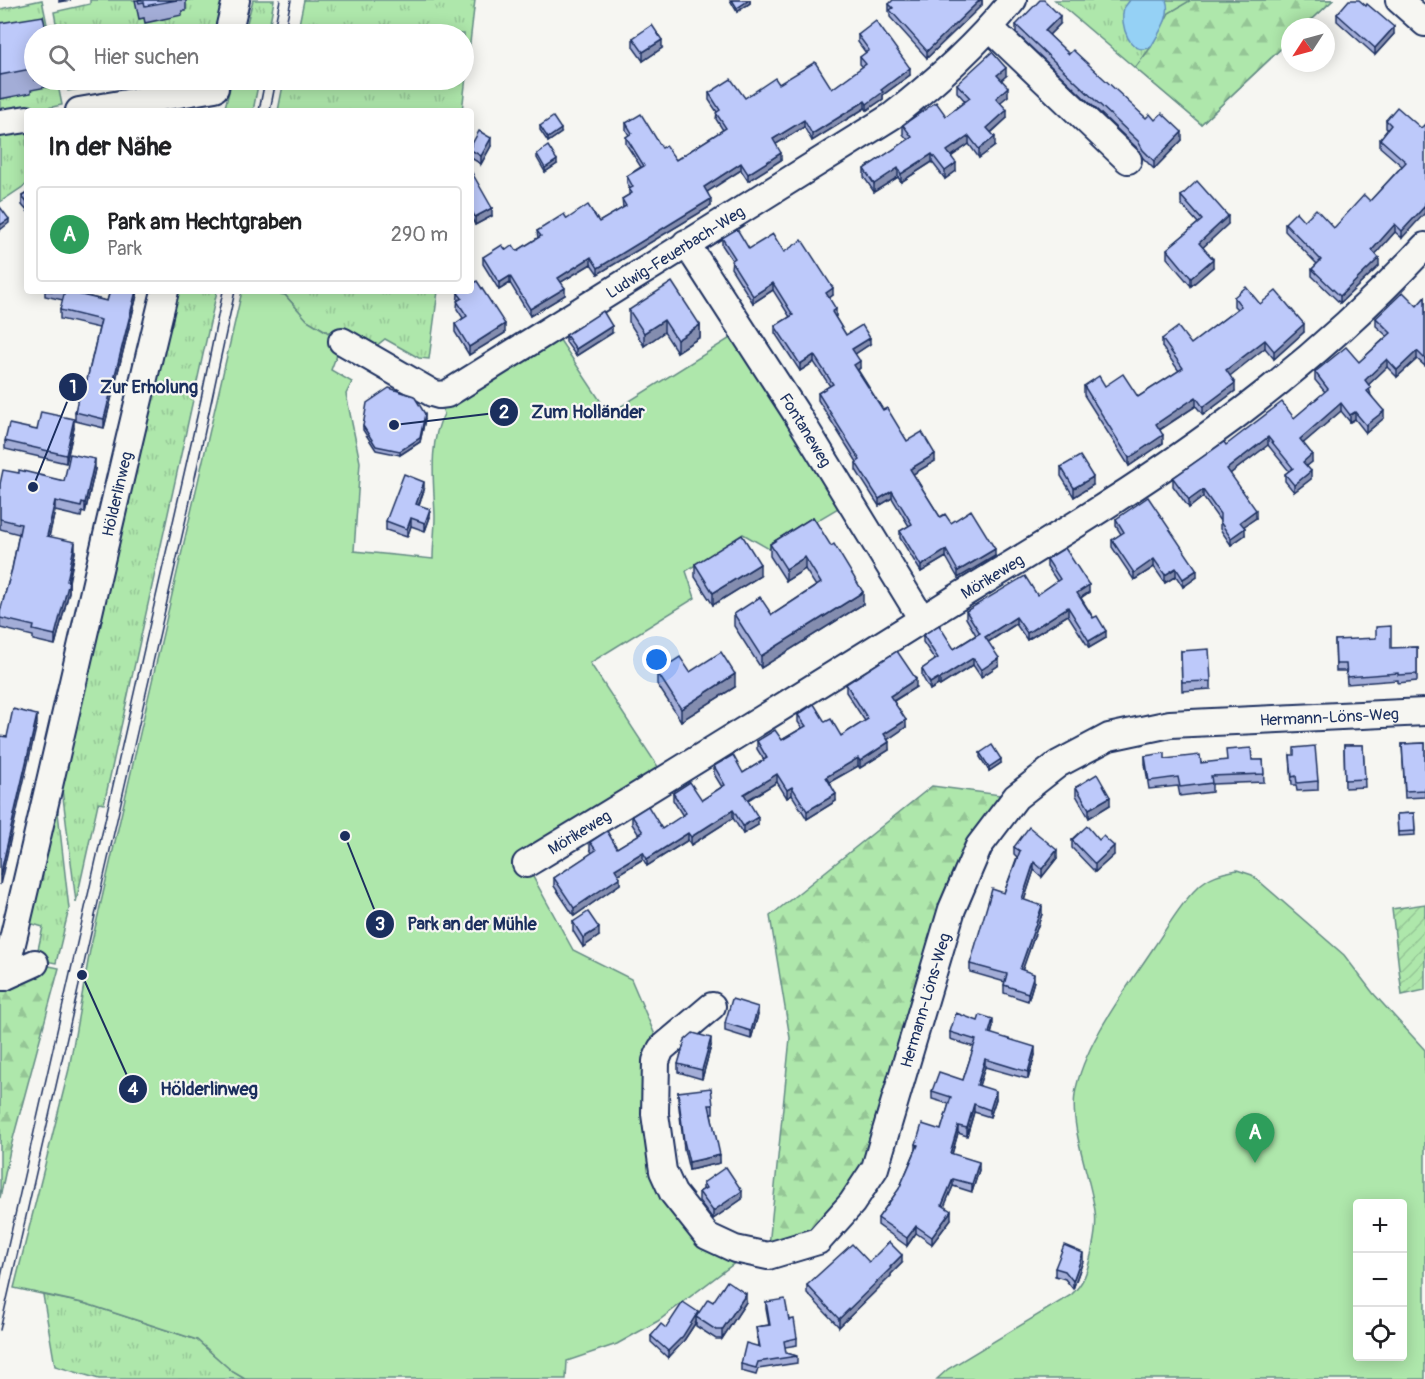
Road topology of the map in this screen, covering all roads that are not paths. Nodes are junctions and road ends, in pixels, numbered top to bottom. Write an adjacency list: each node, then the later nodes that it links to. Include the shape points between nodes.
1 (236, 0): 5 (street)
2 (1013, 0): 6 (street, Ludwig-Feuerbach-Weg)
3 (1399, 0): 4 (street)
4 (1425, 23)
5 (230, 24)
6 (990, 28): 11 (street); 12 (street, Ludwig-Feuerbach-Weg, via 941,77 892,116)
7 (214, 93): 8 (street)
8 (102, 108)
9 (24, 119): 10 (street)
10 (0, 123)
11 (1128, 160)
12 (686, 243): 15 (street, Ludwig-Feuerbach-Weg, via 447,394 432,393); 16 (street, Fontaneweg, via 796,412)
13 (1425, 246): 16 (street, Mörikeweg, via 1321,346 1233,418 1114,500)
14 (164, 294): 20 (street, Hölderlinweg)
15 (342, 341)
16 (922, 619): 18 (street, Mörikeweg)
17 (1425, 712): 21 (street, Hermann-Löns-Weg, via 1170,724 1108,737 1058,764 1016,797 979,846 952,909 875,1168 852,1203 818,1241 768,1256 735,1249 706,1236 673,1193 663,1171 655,1114 656,1061 661,1048)
18 (526, 864)
19 (35, 963): 20 (street, Hölderlinweg)
20 (2, 976)
21 (712, 1006)

